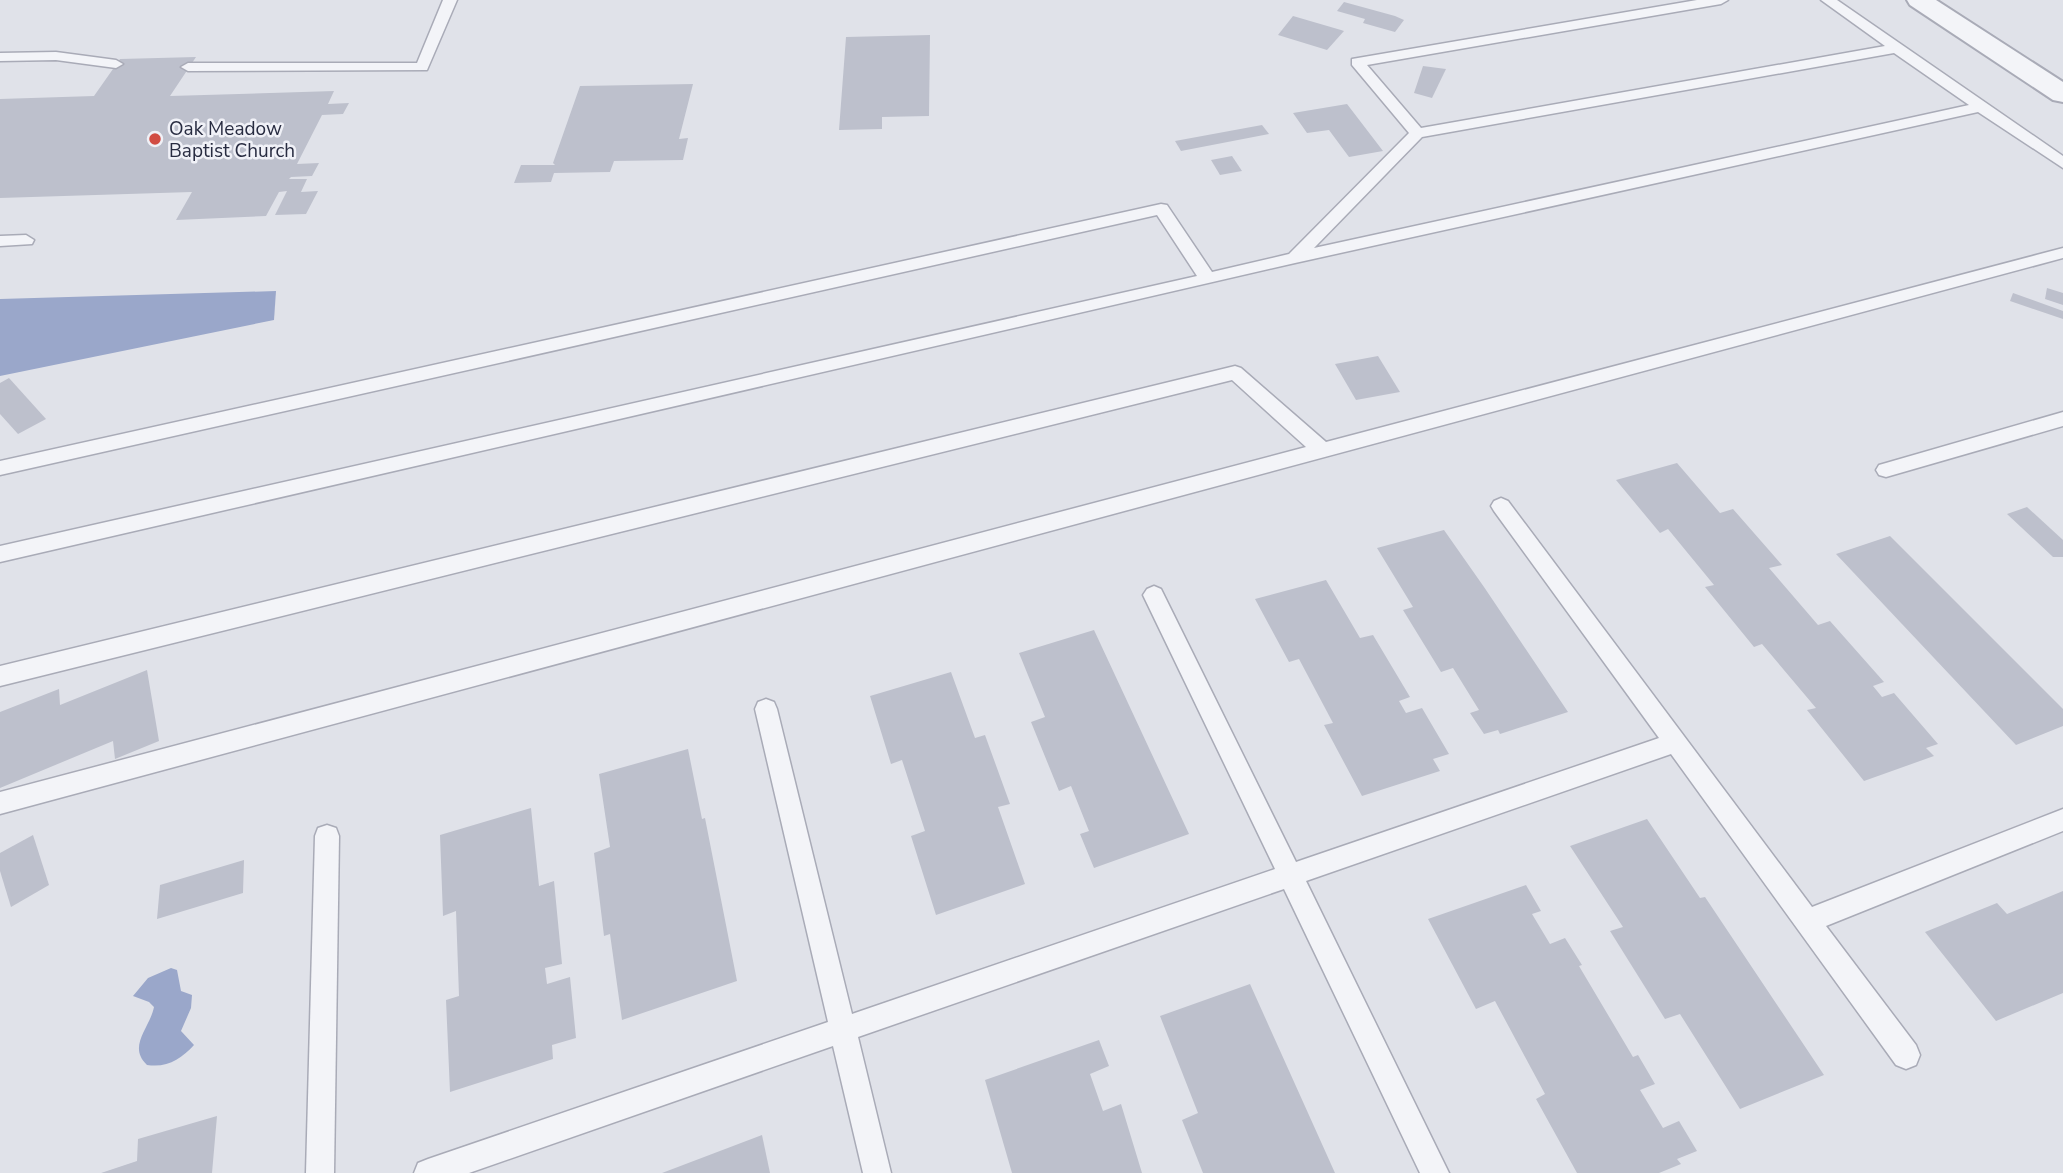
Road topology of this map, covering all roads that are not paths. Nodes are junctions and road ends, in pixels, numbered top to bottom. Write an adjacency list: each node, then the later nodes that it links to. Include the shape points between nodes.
1 (450, 0): 8 (lane, via 422,67)
2 (1721, 0): 11 (lane, via 1357,62)
3 (1828, 0): 5 (lane)
4 (1919, 0): 9 (street)
5 (1897, 48): 10 (lane); 11 (lane)
6 (0, 57): 7 (lane, via 56,56)
7 (116, 64)
8 (188, 67)
9 (2063, 94)
10 (1981, 107): 12 (lane); 16 (lane)
11 (1417, 133): 16 (lane)
12 (2063, 163)
13 (26, 240): 14 (lane)
14 (0, 241)
15 (2063, 253): 19 (lane)
16 (1295, 258): 17 (lane)
17 (1208, 279): 20 (lane, via 1161,209); 23 (lane)
18 (2063, 419): 21 (lane)
19 (1323, 451): 25 (lane, via 1235,373); 28 (lane)
20 (0, 468)
21 (1886, 470)
22 (1502, 506): 27 (lane)
23 (0, 554)
24 (1154, 595): 31 (lane)
25 (0, 676)
26 (766, 709): 33 (lane)
27 (1676, 741): 31 (lane); 32 (lane)
28 (0, 803)
29 (2063, 820): 32 (lane)
30 (327, 836): 35 (lane)
31 (1291, 875): 33 (lane); 38 (lane)
32 (1808, 921): 34 (lane)
33 (842, 1030): 36 (lane); 37 (lane)
34 (1906, 1055)
35 (320, 1173)
36 (428, 1173)
37 (877, 1173)
38 (1435, 1173)

